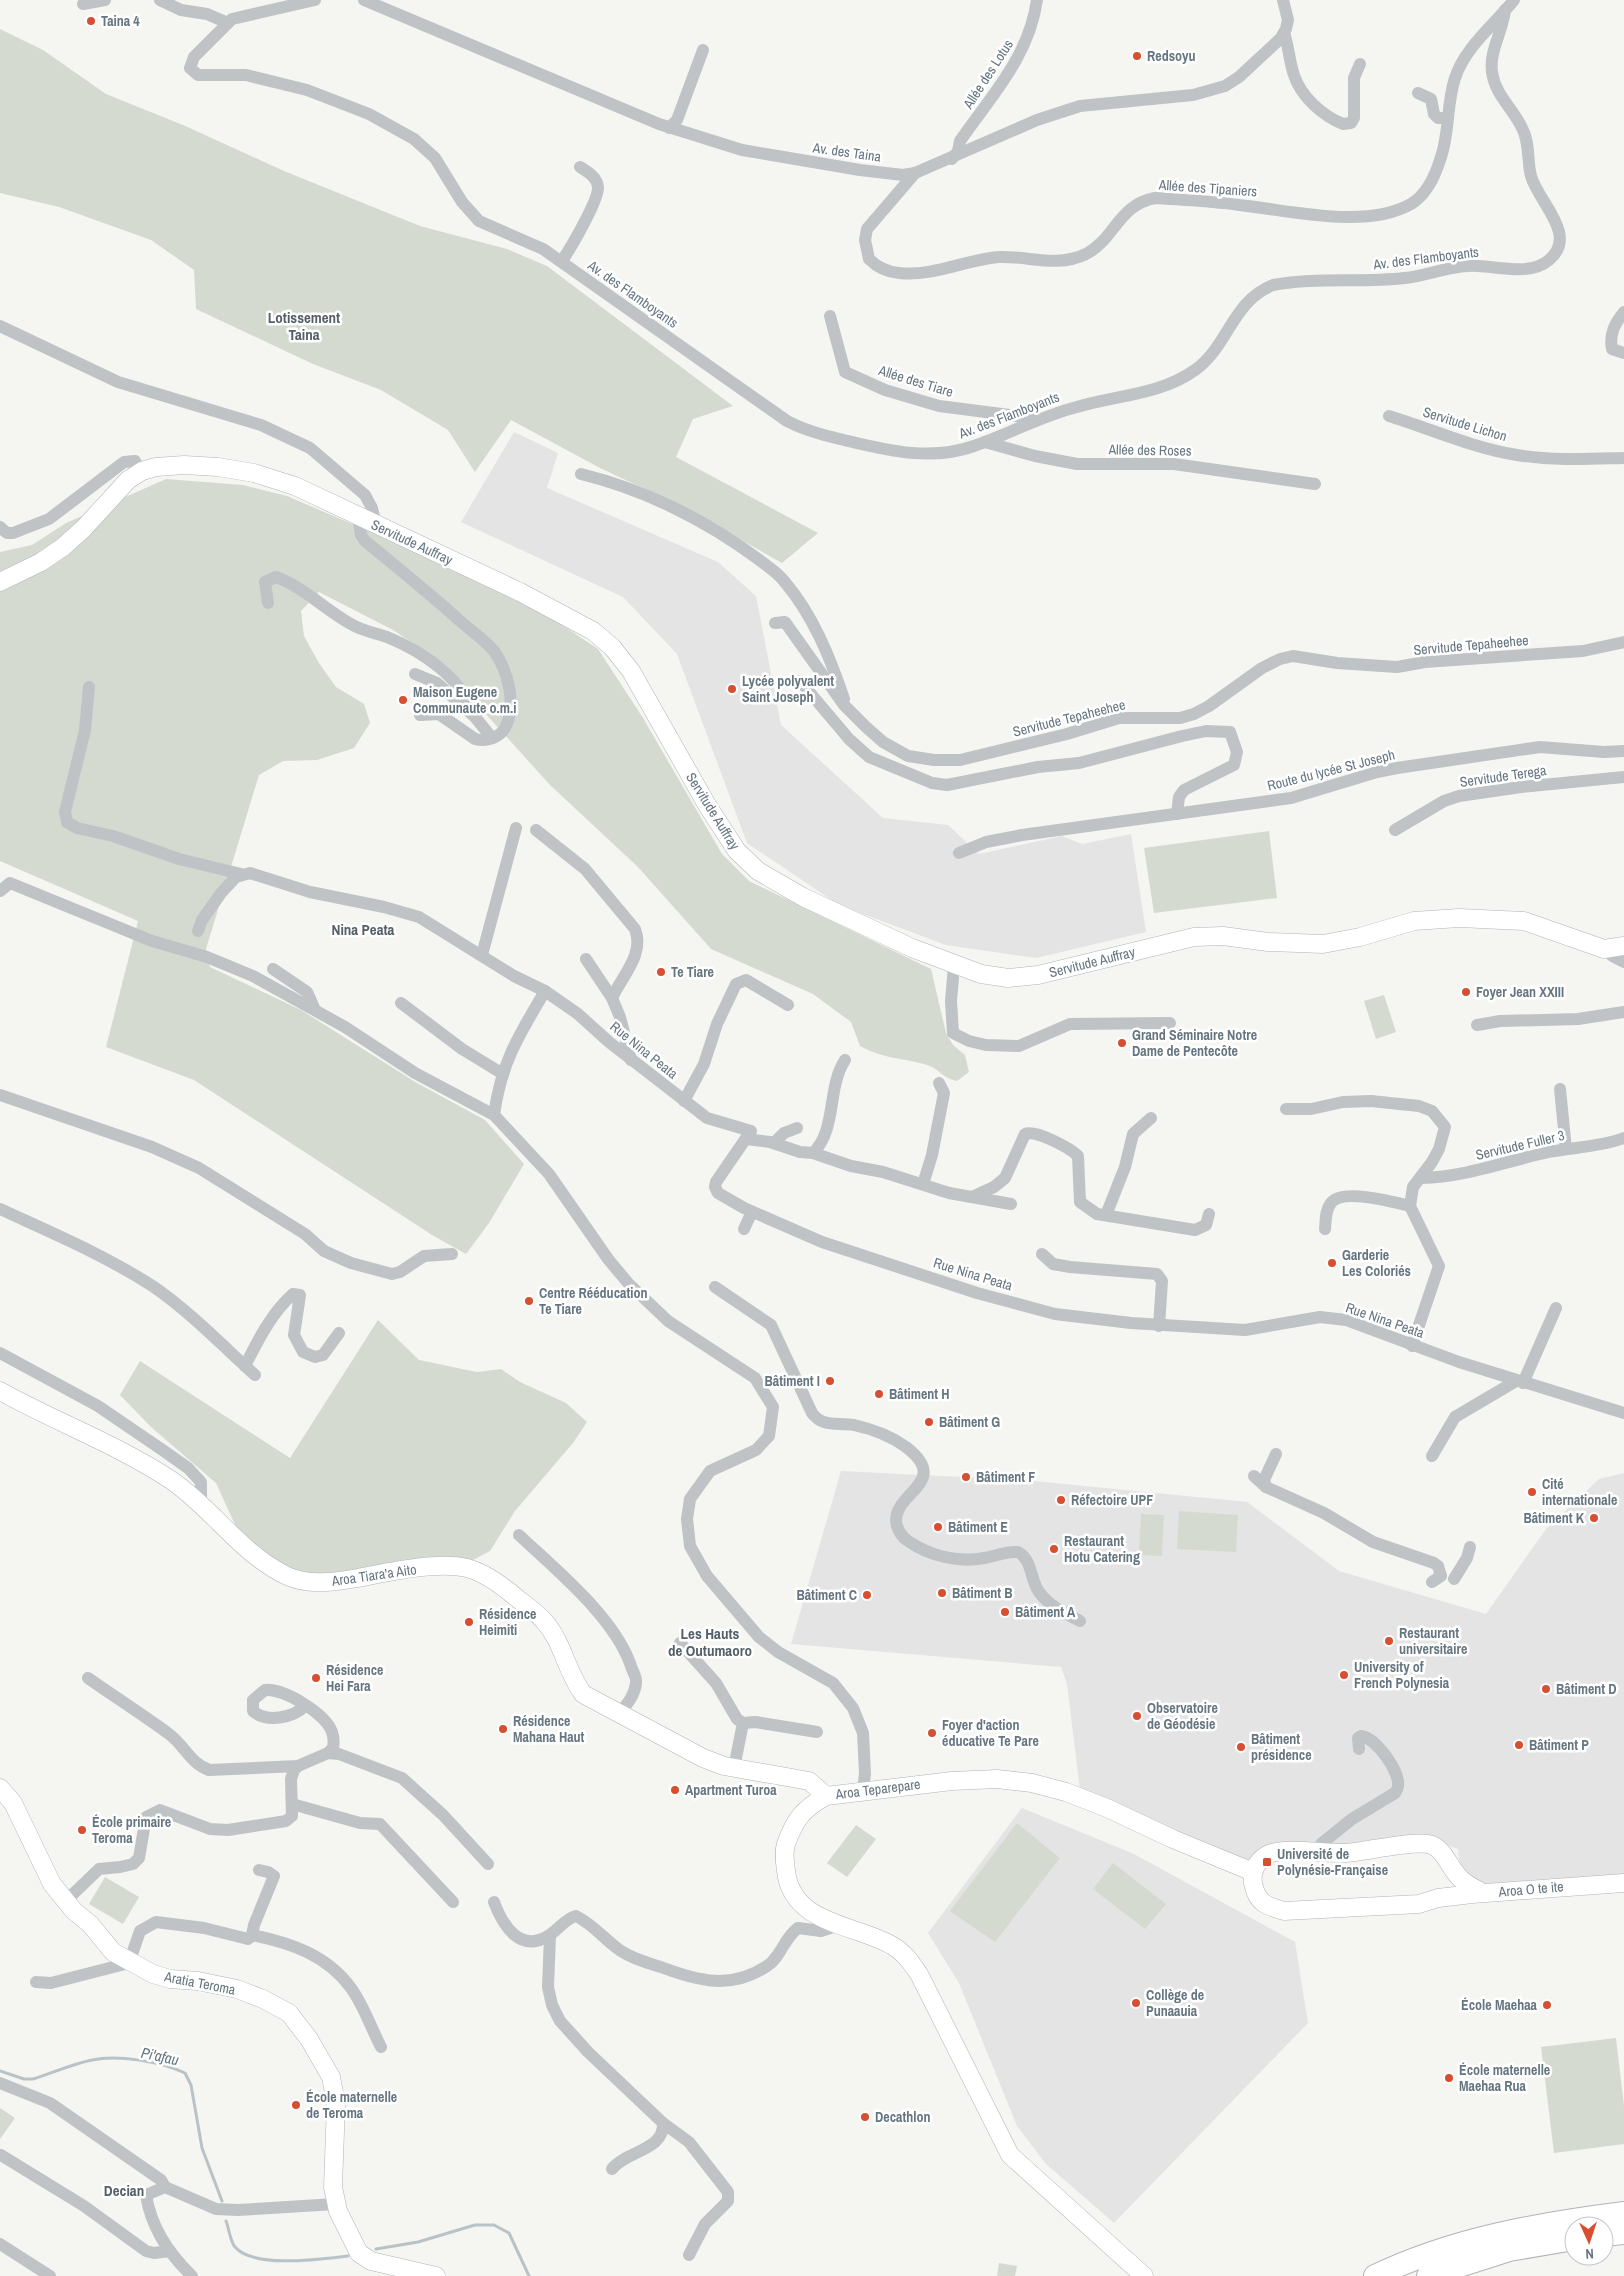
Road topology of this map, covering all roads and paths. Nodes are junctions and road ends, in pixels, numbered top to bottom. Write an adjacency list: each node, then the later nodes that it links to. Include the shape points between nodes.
1 (105, 0): 8 (street)
2 (160, 0): 10 (street, via 181,10 207,14)
3 (315, 0): 10 (street)
4 (364, 0): 16 (street, Av. des Taina)
5 (1038, 0): 17 (street, Allée des Lotus, via 1019,58 960,141)
6 (1283, 0): 11 (street, via 1288,20)
7 (1514, 0): 9 (street, Allée des Tipaniers)
8 (83, 4)
9 (1505, 10): 15 (street, Allée des Tipaniers, via 1463,59 1453,85); 26 (street, Av. des Flamboyants, via 1491,62 1492,72 1495,86 1522,128 1531,177 1559,226 1559,246 1548,261 1540,266 1522,268 1471,265 1407,278 1273,285 1248,300 1212,354 1179,381 1160,389 1077,406)
10 (228, 23): 20 (street, Av. des Flamboyants, via 192,58 190,66 193,73 199,76 236,74 257,77 336,100 368,114 425,147 478,221 528,241)
11 (1284, 33): 13 (street, via 1294,75 1304,93 1320,110 1343,124 1351,123 1354,118 1354,78); 17 (street, Av. des Taina, via 1239,78 1218,90 1080,106 1037,120)
12 (703, 50): 16 (street, via 677,120)
13 (1360, 64)
14 (1418, 93): 15 (street, via 1431,99 1438,118)
15 (1448, 118): 19 (street, Allée des Tipaniers, via 1446,141 1434,176 1417,200 1402,208 1363,216 1328,216 1237,204 1155,198 1133,207 1088,253 1056,262 992,258 912,274 887,271 877,266 866,252 867,229)
16 (669, 128): 19 (street, Av. des Taina, via 720,145 764,154 860,170 902,175)
17 (952, 159): 19 (street, Av. des Taina)
18 (580, 167): 20 (street, via 598,185 597,194)
19 (915, 173)
20 (562, 262): 27 (street, Av. des Flamboyants, via 763,405 803,429 883,450 908,453 951,452)
21 (1624, 312): 24 (street, via 1613,328 1611,341 1612,349)
22 (830, 316): 26 (street, Allée des Tiare, via 846,372 885,390 939,406)
23 (0, 326): 33 (street, via 114,380 261,425 310,448 365,495)
24 (1624, 353)
25 (1389, 416): 28 (street, Servitude Lichon, via 1478,446 1516,455 1565,460)
26 (1036, 420): 27 (street, Av. des Flamboyants)
27 (985, 442): 31 (street, Allée des Roses, via 1077,464 1174,464)
28 (1624, 458)
29 (141, 472): 32 (main road, Servitude Auffray, via 156,467 184,465 254,474 295,486); 34 (street, via 135,461 124,462 49,520 13,533 7,533); 35 (main road, Servitude Auffray, via 128,480 63,547)
30 (581, 474): 42 (street, via 610,481 696,519 730,538 779,576 797,598 824,644)
31 (1315, 484)
32 (358, 516): 33 (main road, Servitude Auffray); 45 (street, via 365,542 417,582 493,650 509,685 510,712 504,730)
33 (376, 525): 61 (main road, Servitude Auffray, via 529,596 593,631 612,647 631,671 707,806 737,851 758,871 802,896)
34 (0, 527)
35 (0, 582)
36 (268, 603): 44 (street, via 265,582 276,577 354,626 404,645 460,686)
37 (775, 623): 42 (street, Servitude Tepaheehee, via 785,622)
38 (1624, 642): 42 (street, Servitude Tepaheehee, via 1583,651 1425,662 1397,667 1293,656 1262,668 1194,714 1180,718 1119,718 960,760 908,756 883,742)
39 (416, 674): 44 (street, via 437,682)
40 (800, 681): 48 (street, via 849,739 869,757 932,783 948,785 1038,767 1078,763 1182,736 1230,732 1237,752 1234,765 1184,790 1179,797)
41 (89, 687): 53 (street, Rue Nina Peata, via 85,730 65,812 68,822 77,828)
42 (848, 708)
43 (420, 715): 45 (street, via 439,714 476,739)
44 (476, 718): 45 (street)
45 (492, 738)
46 (1624, 751): 48 (street, Route du lycée St Joseph, via 1540,747 1377,772 1291,798)
47 (1624, 777): 51 (street, Servitude Terega, via 1459,796 1444,801)
48 (1177, 814): 52 (street, Route du lycée St Joseph, via 1022,835 986,842)
49 (516, 828): 58 (street)
50 (536, 830): 64 (street, via 585,869 635,929 638,951)
51 (1395, 830)
52 (959, 853)
53 (241, 874): 55 (street, via 221,893); 58 (street, Rue Nina Peata, via 250,873 310,892 419,917)
54 (3, 884): 67 (street, via 152,941 230,966)
55 (198, 931)
56 (1624, 946): 57 (main road, Servitude Auffray)
57 (1604, 949): 60 (street); 61 (main road, Servitude Auffray, via 1524,922 1459,918 1414,920 1360,937 1323,944 1223,936 1194,937 1038,975 1008,978)
58 (482, 955): 63 (street, Rue Nina Peata)
59 (586, 959): 64 (street)
60 (1624, 962)
61 (954, 966): 69 (street, via 953,1033 970,1041 1019,1046 1070,1024)
62 (273, 969): 67 (street, via 307,992)
63 (544, 991): 71 (street, Rue Nina Peata, via 578,1014); 73 (street, via 508,1055)
64 (612, 998): 71 (street)
65 (402, 1004): 73 (street, via 462,1049)
66 (788, 1005): 77 (street, via 746,980 736,984 717,1024 704,1064)
67 (314, 1008): 79 (street, via 374,1044 414,1073)
68 (1624, 1012): 70 (street, via 1578,1019 1500,1021)
69 (1170, 1024)
70 (1477, 1025)
71 (631, 1060): 77 (street, Rue Nina Peata)
72 (845, 1060): 86 (street, via 823,1139)
73 (503, 1074): 79 (street)
74 (939, 1083): 88 (street, via 944,1093)
75 (1560, 1090): 85 (street)
76 (0, 1095): 98 (street, via 152,1147 199,1168 305,1234 324,1251 351,1263 392,1274 424,1256)
77 (684, 1101): 83 (street, Rue Nina Peata, via 707,1118 751,1131)
78 (1286, 1109): 87 (street, via 1372,1101 1418,1106 1432,1111 1445,1127 1439,1149)
79 (494, 1115): 132 (street, via 549,1174 628,1283 668,1321 755,1378 773,1407 769,1436 756,1450 710,1471 690,1499 687,1519 690,1546 707,1576 759,1637 778,1652 833,1683 853,1708 863,1733 865,1774)
80 (1151, 1118): 95 (street, via 1133,1134 1125,1167)
81 (797, 1128): 84 (street, via 784,1133)
82 (1624, 1138): 85 (street, Servitude Fuller 3)
83 (746, 1139): 84 (street); 93 (street, Rue Nina Peata, via 715,1188 718,1193)
84 (774, 1144): 86 (street)
85 (1566, 1149): 87 (street, Servitude Fuller 3, via 1474,1171)
86 (813, 1154): 88 (street)
87 (1422, 1178): 91 (street, via 1414,1187)
88 (923, 1184): 89 (street)
89 (972, 1197): 90 (street); 95 (street, via 1006,1178 1025,1134 1033,1132 1078,1156 1080,1202 1097,1214)
90 (1011, 1204)
91 (1410, 1206): 97 (street, via 1365,1197 1340,1197 1332,1200 1327,1208); 104 (street, via 1439,1266)
92 (0, 1209): 106 (street, via 117,1264 155,1288)
93 (752, 1212): 96 (street); 102 (street, Rue Nina Peata, via 822,1242 977,1293 1055,1314)
94 (1209, 1214): 95 (street, via 1206,1225 1195,1230)
95 (1106, 1215)
96 (744, 1229)
97 (1325, 1229)
98 (452, 1254)
99 (1042, 1254): 102 (street, via 1053,1264 1070,1267 1157,1274 1162,1281)
100 (715, 1286): 120 (street, via 771,1325 818,1420 854,1425 882,1434 920,1461 924,1472 921,1482 896,1512 900,1533 907,1540 952,1559 976,1560 1018,1552 1026,1559 1043,1597 1051,1605)
101 (1556, 1308): 108 (street)
102 (1159, 1326): 104 (street, Rue Nina Peata, via 1245,1330 1320,1317 1346,1320)
103 (339, 1333): 106 (street, via 323,1355 315,1357 303,1352 294,1335 300,1295 293,1294 284,1302)
104 (1412, 1346): 108 (street, Rue Nina Peata)
105 (0, 1353): 115 (street, via 98,1406 188,1468 201,1482)
106 (245, 1366): 107 (street)
107 (255, 1375)
108 (1520, 1382): 110 (street, Rue Nina Peata); 112 (street, via 1455,1417)
109 (0, 1390): 115 (main road, Aroa Tiara'a Aito, via 171,1480)
110 (1624, 1413)
111 (1276, 1454): 114 (street, via 1264,1480)
112 (1432, 1456)
113 (1254, 1476): 114 (street)
114 (1266, 1487): 119 (street, via 1324,1513 1372,1542 1434,1563 1441,1576)
115 (201, 1507): 124 (main road, Aroa Tiara'a Aito, via 264,1563 305,1582 338,1582 452,1565 487,1577 544,1621 557,1640 583,1694)
116 (520, 1535): 124 (street, via 592,1607 617,1636 629,1657 637,1682 631,1699)
117 (1470, 1547): 118 (street)
118 (1454, 1579)
119 (1432, 1582)
120 (1080, 1620)
121 (680, 1643): 125 (street, via 716,1683)
122 (88, 1678): 129 (street, via 171,1736 196,1765 209,1770)
123 (304, 1706): 128 (street, via 332,1730 333,1748)
124 (620, 1713): 130 (main road, Aroa Tiara'a Aito, via 703,1758)
125 (743, 1723): 126 (street); 130 (street)
126 (817, 1732)
127 (1359, 1749): 135 (street, via 1358,1738 1361,1736 1373,1741 1396,1773 1398,1786 1395,1793 1334,1832 1322,1844)
128 (328, 1753): 129 (street); 136 (street, via 339,1754 402,1778 443,1815)
129 (298, 1766): 134 (street, via 291,1778)
130 (734, 1768): 133 (main road, Aroa Tiara'a Aito, via 809,1781)
131 (0, 1788): 143 (main road, Aratia Teroma, via 13,1803 52,1884)
132 (862, 1790): 133 (main road, Aroa Teparepare); 139 (main road, Aroa Teparepare, via 988,1779 1032,1783 1107,1808)
133 (826, 1796): 146 (main road, Aroa Teparepare, via 810,1805 793,1825 784,1851 787,1878 798,1899 819,1917)
134 (292, 1804): 143 (street, via 292,1816 286,1821 228,1830 210,1829 160,1810 152,1813 146,1817 136,1862 120,1868 99,1869); 144 (street, via 360,1823 380,1824)
135 (1322, 1854): 137 (main road, via 1370,1852 1419,1843 1433,1846 1446,1857); 139 (main road, via 1276,1851 1258,1863)
136 (488, 1864)
137 (1451, 1869): 141 (main road); 142 (main road, via 1449,1883)
138 (259, 1870): 147 (street, via 274,1876)
139 (1253, 1872): 142 (main road, Aroa O te ite, via 1256,1898 1264,1905 1284,1911 1419,1904)
140 (1624, 1883): 141 (main road, Aroa O te ite)
141 (1483, 1893): 142 (main road, Aroa O te ite)
142 (1438, 1898)
143 (64, 1900): 149 (main road, Aratia Teroma, via 113,1952)
144 (453, 1902)
145 (494, 1902): 148 (street, via 515,1937 523,1942 535,1942)
146 (839, 1925): 148 (street, via 821,1931 798,1928 766,1967 734,1980 717,1981 697,1980 623,1953 576,1916 556,1928); 166 (main road, Aroa Teparepare, via 881,1939 908,1959 924,1983 1010,2155)
147 (252, 1935): 149 (street, via 248,1939 204,1928 156,1922 140,1931); 151 (street, via 306,1950 325,1961 352,1989)
148 (550, 1936): 153 (street, via 548,1987 560,2021)
149 (129, 1962): 150 (street, via 51,1983); 157 (main road, Aratia Teroma, via 170,1980 198,1981 237,1989 263,1998 289,2013 331,2077 336,2103 333,2187)
150 (36, 1982)
151 (380, 2047)
152 (0, 2083): 156 (street, via 50,2103 161,2180)
153 (663, 2123): 155 (street, via 663,2132 657,2142 619,2160); 162 (street, via 689,2142 728,2192 728,2201 705,2224)
154 (1, 2154): 161 (street, via 84,2206 146,2251)
155 (612, 2169)
156 (165, 2188): 157 (street, via 216,2209); 161 (street, via 146,2195 162,2241)
157 (336, 2204): 165 (main road, Aratia Teroma, via 360,2253 371,2261)
158 (1624, 2213): 167 (highway, via 1488,2235 1427,2254)
159 (1564, 2240): 168 (highway, via 1509,2250)
160 (0, 2244): 163 (street)
161 (170, 2251): 164 (street)
162 (689, 2255)
163 (50, 2276)
164 (192, 2276)
165 (436, 2276)
166 (1144, 2276)
167 (1375, 2276)
168 (1428, 2276)

